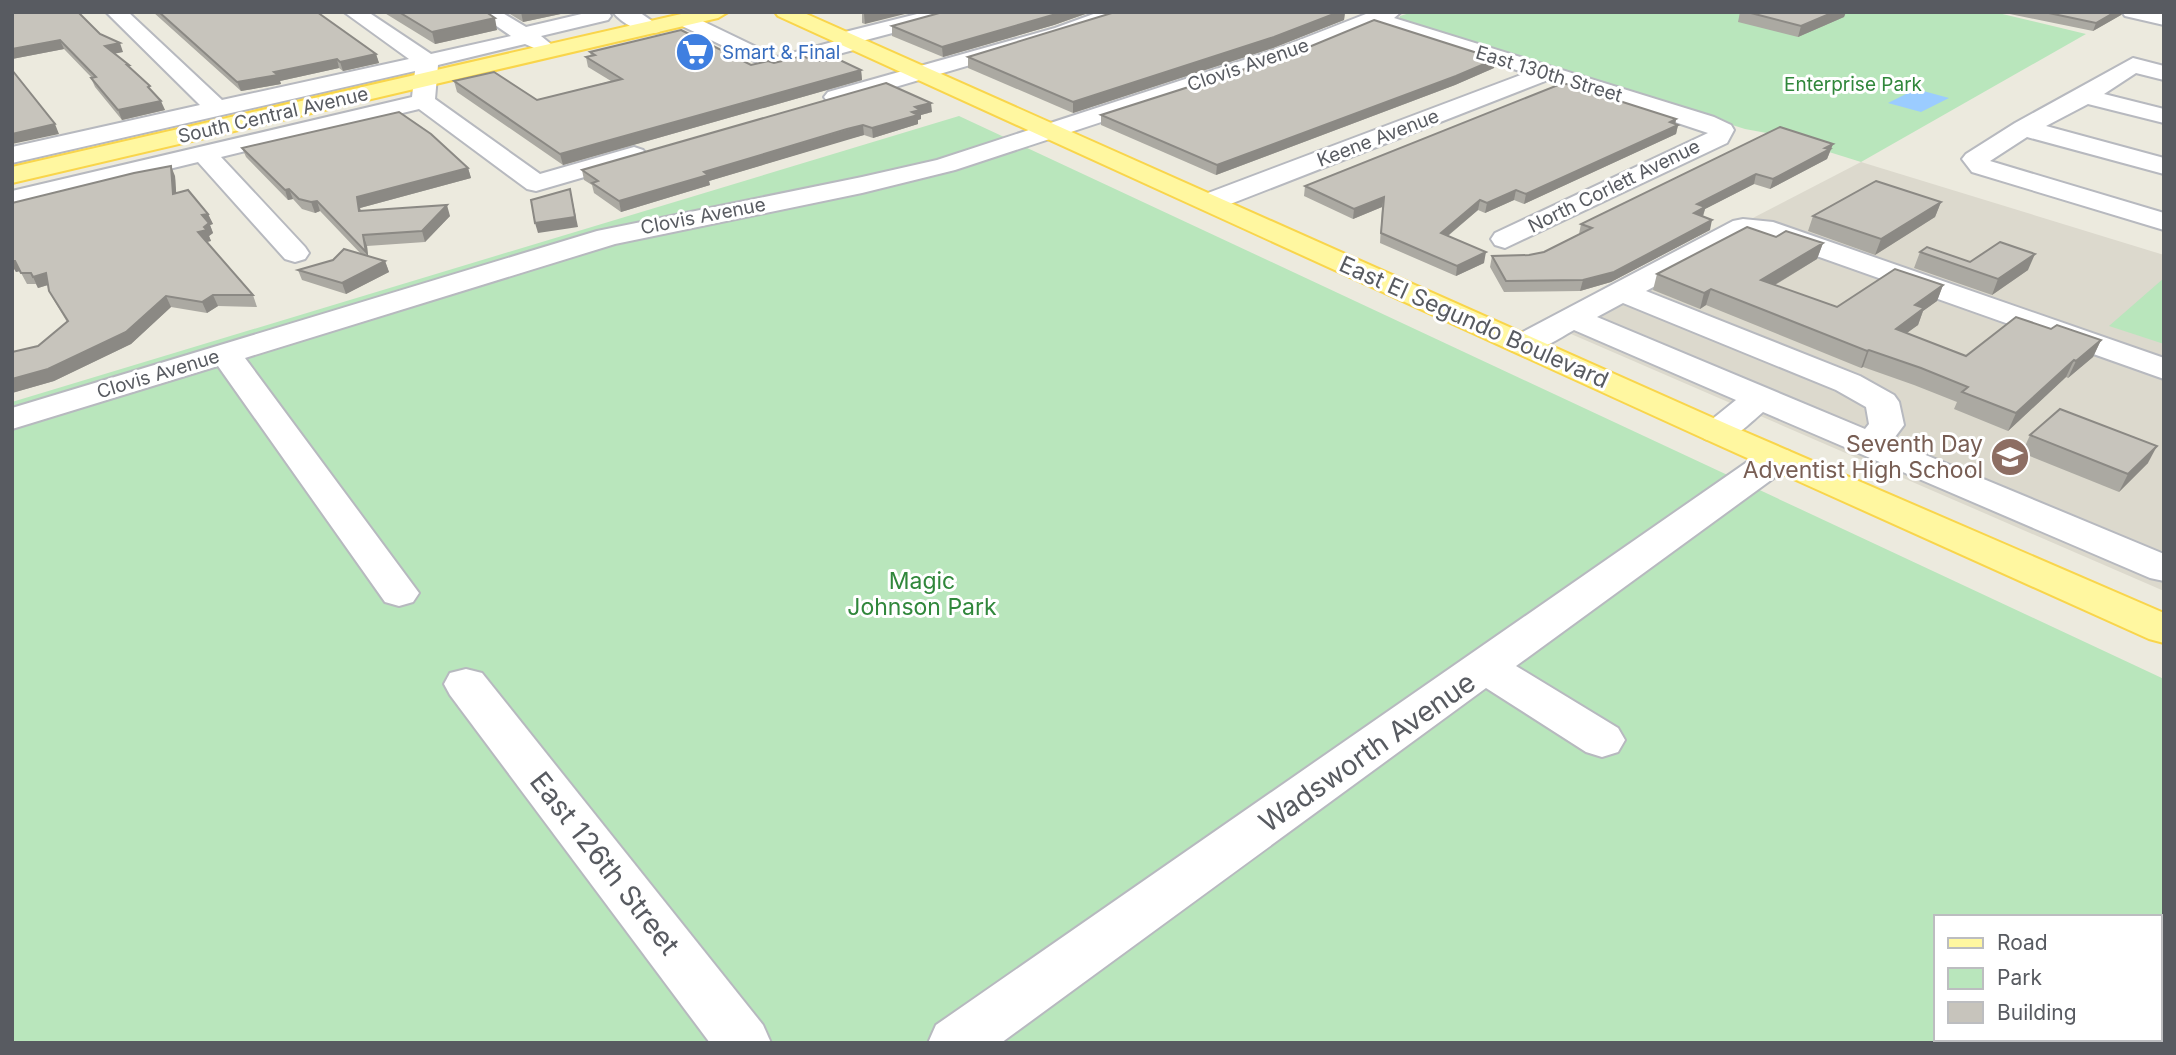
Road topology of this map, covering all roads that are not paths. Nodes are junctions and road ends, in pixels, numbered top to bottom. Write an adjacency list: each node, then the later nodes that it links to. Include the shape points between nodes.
1 (116, 12): 24 (street)
2 (354, 12): 21 (street)
3 (486, 12): 17 (street)
4 (623, 12): 15 (street)
5 (785, 12): 16 (main road, East El Segundo Boulevard)
6 (893, 12): 10 (street)
7 (950, 12): 16 (street)
8 (1119, 12): 18 (street)
9 (2132, 12): 14 (street)
10 (867, 14): 16 (street)
11 (699, 15): 15 (main road); 16 (street, via 775,64)
12 (1382, 15): 19 (street, East 130th Street); 27 (street, Clovis Avenue, via 1295,50)
13 (601, 16): 17 (street, South Central Avenue)
14 (2163, 19)
15 (652, 28): 17 (main road)
16 (839, 37): 18 (main road, East El Segundo Boulevard)
17 (531, 45): 21 (street, South Central Avenue)
18 (920, 73): 23 (street); 27 (main road, East El Segundo Boulevard)
19 (1546, 73): 28 (street, East 130th Street, via 1705,122); 35 (street, Keene Avenue)
20 (2164, 73): 22 (street, via 2133,65)
21 (425, 81): 24 (street, South Central Avenue); 29 (street, via 536,183); 30 (street, South Central Avenue); 33 (main road, South Central Avenue)
22 (2085, 96): 25 (street); 26 (street)
23 (814, 104)
24 (216, 108): 31 (street, South Central Avenue)
25 (2164, 116)
26 (2024, 128): 32 (street); 36 (street, via 1975,159 1981,167)
27 (1050, 132): 35 (main road, East El Segundo Boulevard); 42 (street, Clovis Avenue, via 899,178 607,237)
28 (1722, 133): 37 (street, North Corlett Avenue)
29 (655, 149)
30 (203, 153): 34 (street, South Central Avenue); 38 (street)
31 (12, 155)
32 (2164, 166)
33 (12, 175)
34 (12, 199)
35 (1210, 202): 41 (main road, East El Segundo Boulevard)
36 (2164, 222)
37 (1505, 239)
38 (295, 253)
39 (1621, 292): 40 (street); 43 (street, via 1743,227 1763,229); 47 (street, via 1848,383 1882,402 1887,425)
40 (1572, 318): 41 (street); 44 (street)
41 (1524, 344): 46 (main road, East El Segundo Boulevard)
42 (225, 353): 45 (street, Clovis Avenue); 50 (street)
43 (2164, 369)
44 (1759, 398): 46 (street); 47 (street)
45 (12, 419)
46 (1717, 432): 48 (main road, East El Segundo Boulevard)
47 (1870, 445): 49 (street)
48 (1776, 458): 51 (main road, East El Segundo Boulevard); 52 (street, Wadsworth Avenue)
49 (2164, 569)
50 (399, 593)
51 (2164, 629)
52 (1486, 667): 54 (street); 56 (street, Wadsworth Avenue)
53 (466, 684): 55 (street, East 126th Street)
54 (1602, 740)
55 (743, 1043)
56 (956, 1043)

